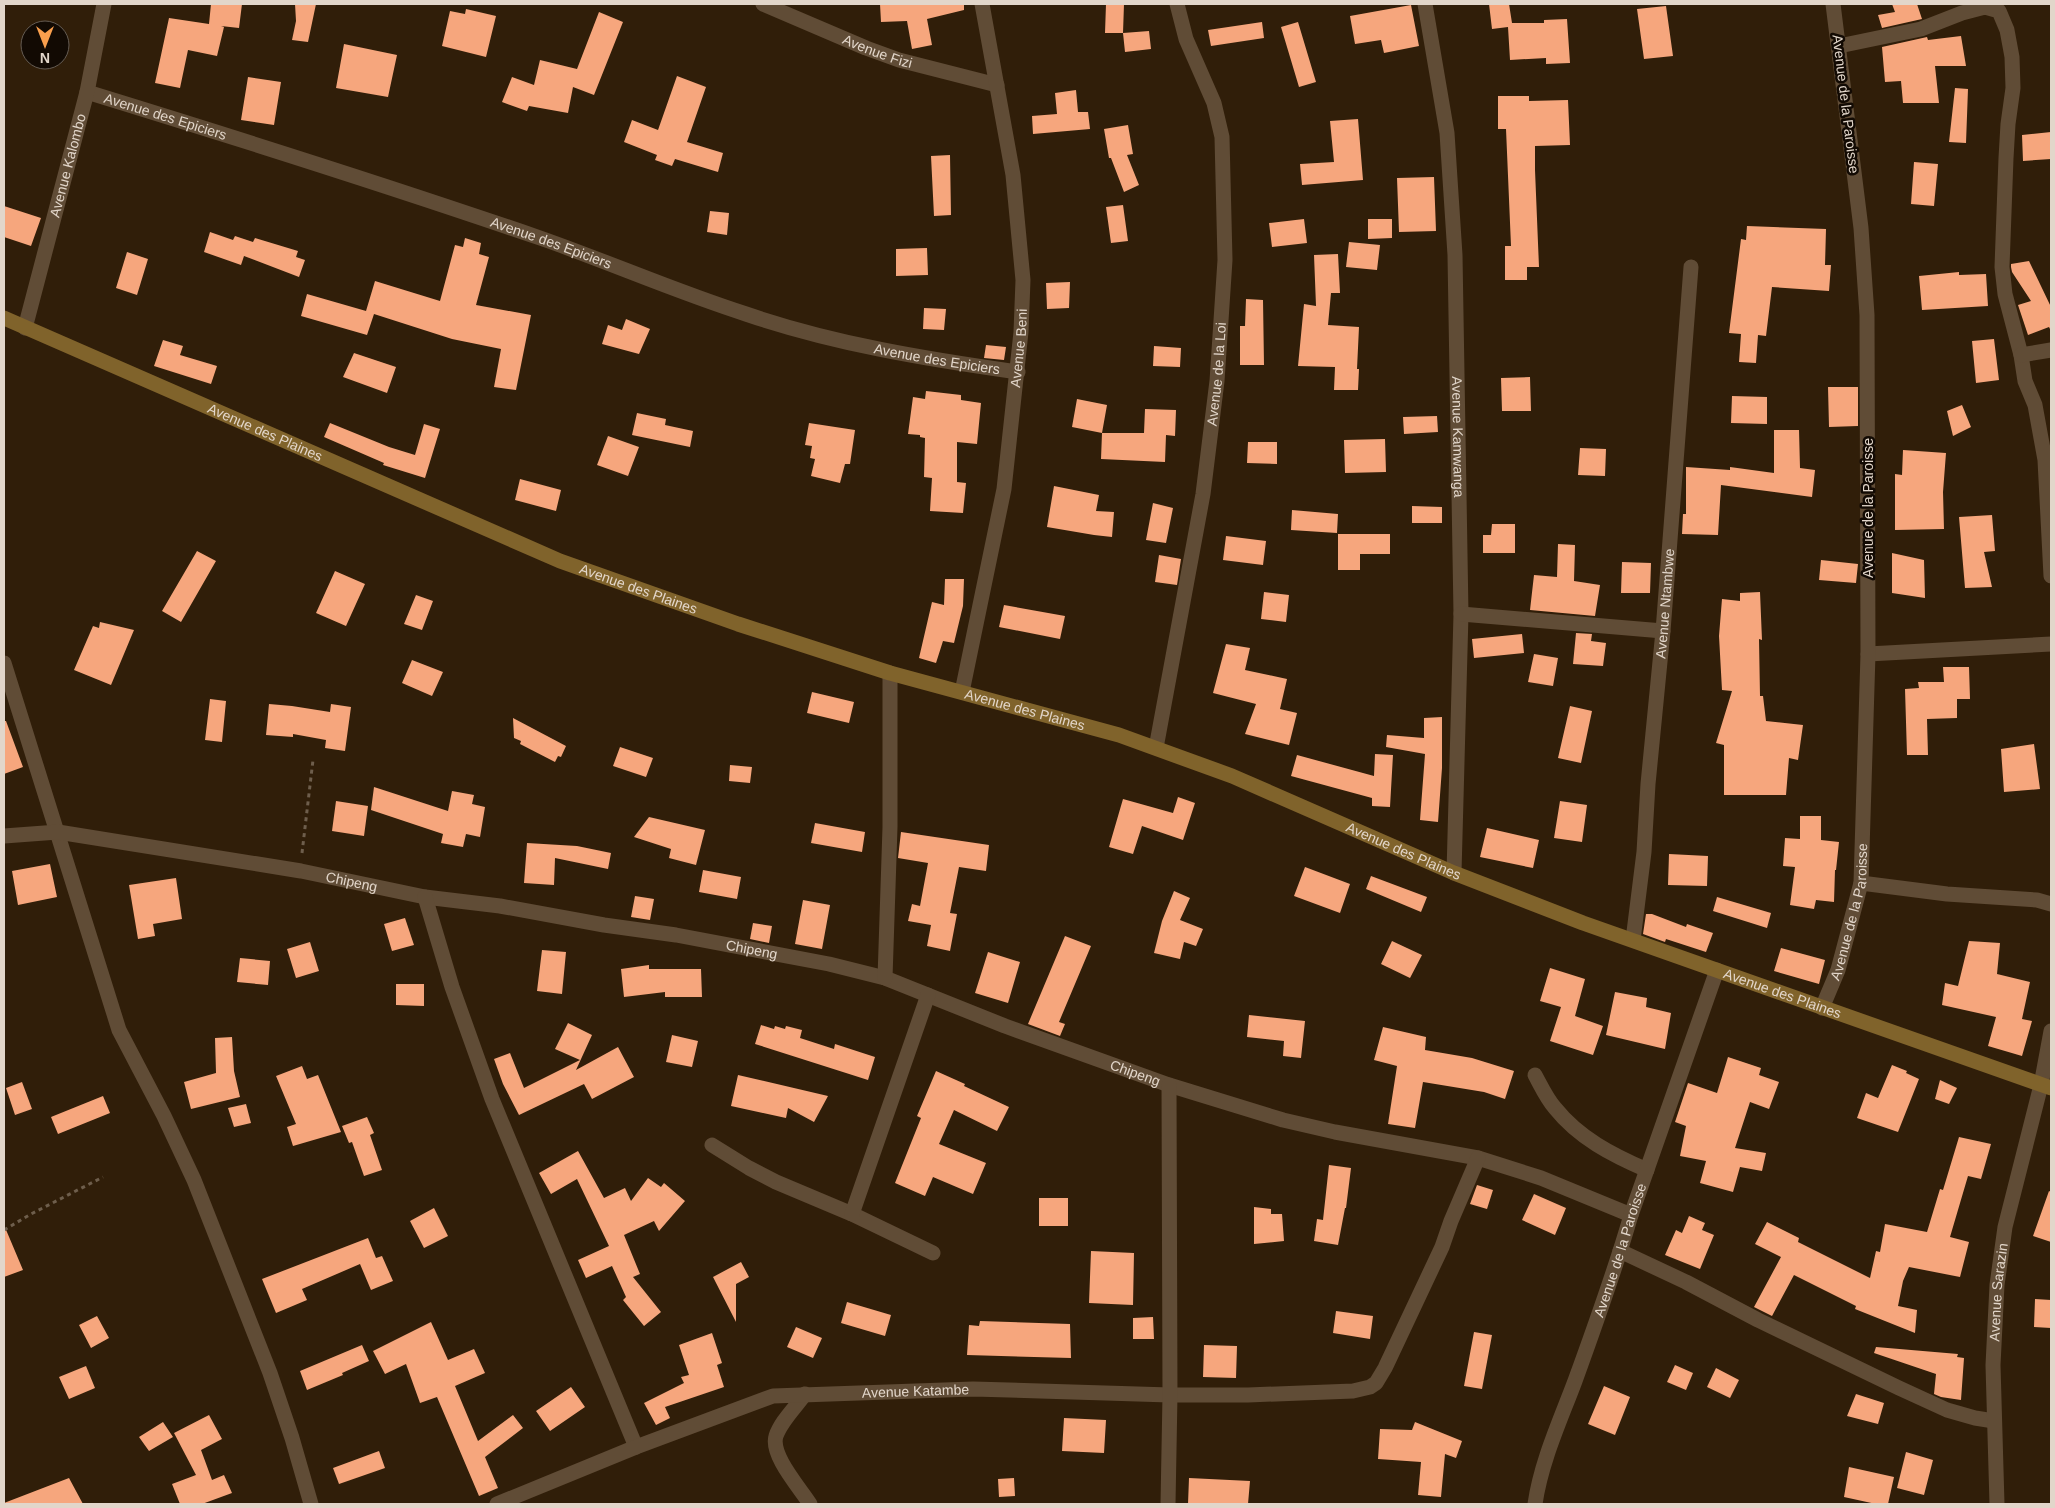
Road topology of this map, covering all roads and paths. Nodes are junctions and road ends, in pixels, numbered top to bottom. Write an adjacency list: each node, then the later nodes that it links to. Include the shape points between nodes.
1 (104, 4): 9 (street, Avenue Kalombo)
2 (763, 4): 8 (street, Avenue Fizi, via 899,60)
3 (982, 4): 8 (street, Avenue Beni)
4 (1177, 4): 24 (street, Avenue de la Loi, via 1186,39 1209,89 1221,128 1225,260 1217,381 1203,494)
5 (1425, 4): 17 (street, Avenue Kamwanga, via 1451,171)
6 (1833, 4): 7 (street, Avenue de la Paroisse)
7 (1839, 46): 14 (street, via 1921,29 1985,6 1999,11 2007,30 2013,88 2008,124 2002,266 2004,294); 20 (street, Avenue de la Paroisse, via 1862,228 1867,315)
8 (997, 84): 15 (street, Avenue Beni, via 1013,175 1023,280)
9 (87, 92): 12 (street, Avenue Kalombo); 15 (street, Avenue des Epiciers, via 301,158 544,240 746,314 843,342)
10 (1691, 266): 18 (street, Avenue Ntambwe)
11 (4, 318): 12 (street, Avenue des Plaines)
12 (25, 328): 22 (street, Avenue des Plaines, via 560,561 719,618)
13 (2051, 350): 14 (street)
14 (2021, 355): 16 (street, via 2025,381 2035,405 2045,460)
15 (1018, 372): 23 (street, Avenue Beni, via 1004,489)
16 (2051, 576)
17 (1461, 614): 18 (street); 29 (street, Avenue Kamwanga)
18 (1663, 631): 33 (street, Avenue Ntambwe)
19 (2051, 644): 20 (street)
20 (1868, 654): 30 (street, Avenue de la Paroisse)
21 (4, 663): 26 (street)
22 (890, 673): 23 (street, Avenue des Plaines); 35 (street, via 890,827)
23 (962, 692): 24 (street, Avenue des Plaines)
24 (1156, 748): 29 (street, Avenue des Plaines, via 1258,787)
25 (313, 760): 28 (path)
26 (58, 832): 27 (street, Chipeng); 28 (street, Chipeng); 55 (street, via 119,1030 194,1180 270,1373)
27 (4, 836)
28 (301, 871): 31 (street, Chipeng)
29 (1454, 873): 33 (street, Avenue des Plaines)
30 (1861, 882): 32 (street); 37 (street, Avenue de la Paroisse, via 1838,970)
31 (425, 897): 35 (street, Chipeng, via 676,935); 54 (street, via 452,987 492,1099)
32 (2051, 904)
33 (1633, 940): 34 (street, Avenue des Plaines)
34 (1717, 970): 37 (street, Avenue des Plaines); 44 (street, Avenue de la Paroisse)
35 (885, 978): 36 (street, Chipeng)
36 (928, 995): 40 (street, Chipeng); 46 (street)
37 (1822, 1008): 41 (street, Avenue des Plaines)
38 (2051, 1031): 41 (street, Avenue Sarazin)
39 (1535, 1075): 44 (street, via 1555,1108 1580,1133 1610,1154)
40 (1169, 1085): 43 (street, Chipeng, via 1284,1120); 52 (street)
41 (2046, 1087): 53 (street, Avenue Sarazin, via 2005,1227 2001,1252 1994,1347)
42 (712, 1145): 46 (street, via 749,1168)
43 (1478, 1158): 47 (street, Chipeng, via 1542,1178); 52 (street, Avenue Katambe, via 1442,1247 1385,1368 1370,1387 1353,1391)
44 (1647, 1170): 47 (street, Avenue de la Paroisse)
45 (103, 1177): 48 (path)
46 (852, 1214): 50 (street)
47 (1631, 1215): 49 (street, Avenue de la Paroisse)
48 (4, 1230)
49 (1620, 1251): 53 (street, via 1898,1388 1947,1410); 59 (street, Avenue de la Paroisse, via 1550,1446)
50 (933, 1252)
51 (806, 1394): 52 (street, Avenue Katambe, via 973,1389); 54 (street, Avenue Katambe, via 761,1399); 57 (street, via 776,1435 775,1448)
52 (1170, 1395): 58 (street)
53 (1994, 1421): 60 (street, Avenue Sarazin)
54 (636, 1447): 56 (street, Avenue Katambe)
55 (311, 1504)
56 (497, 1504)
57 (810, 1504)
58 (1168, 1504)
59 (1535, 1504)
60 (1997, 1504)

